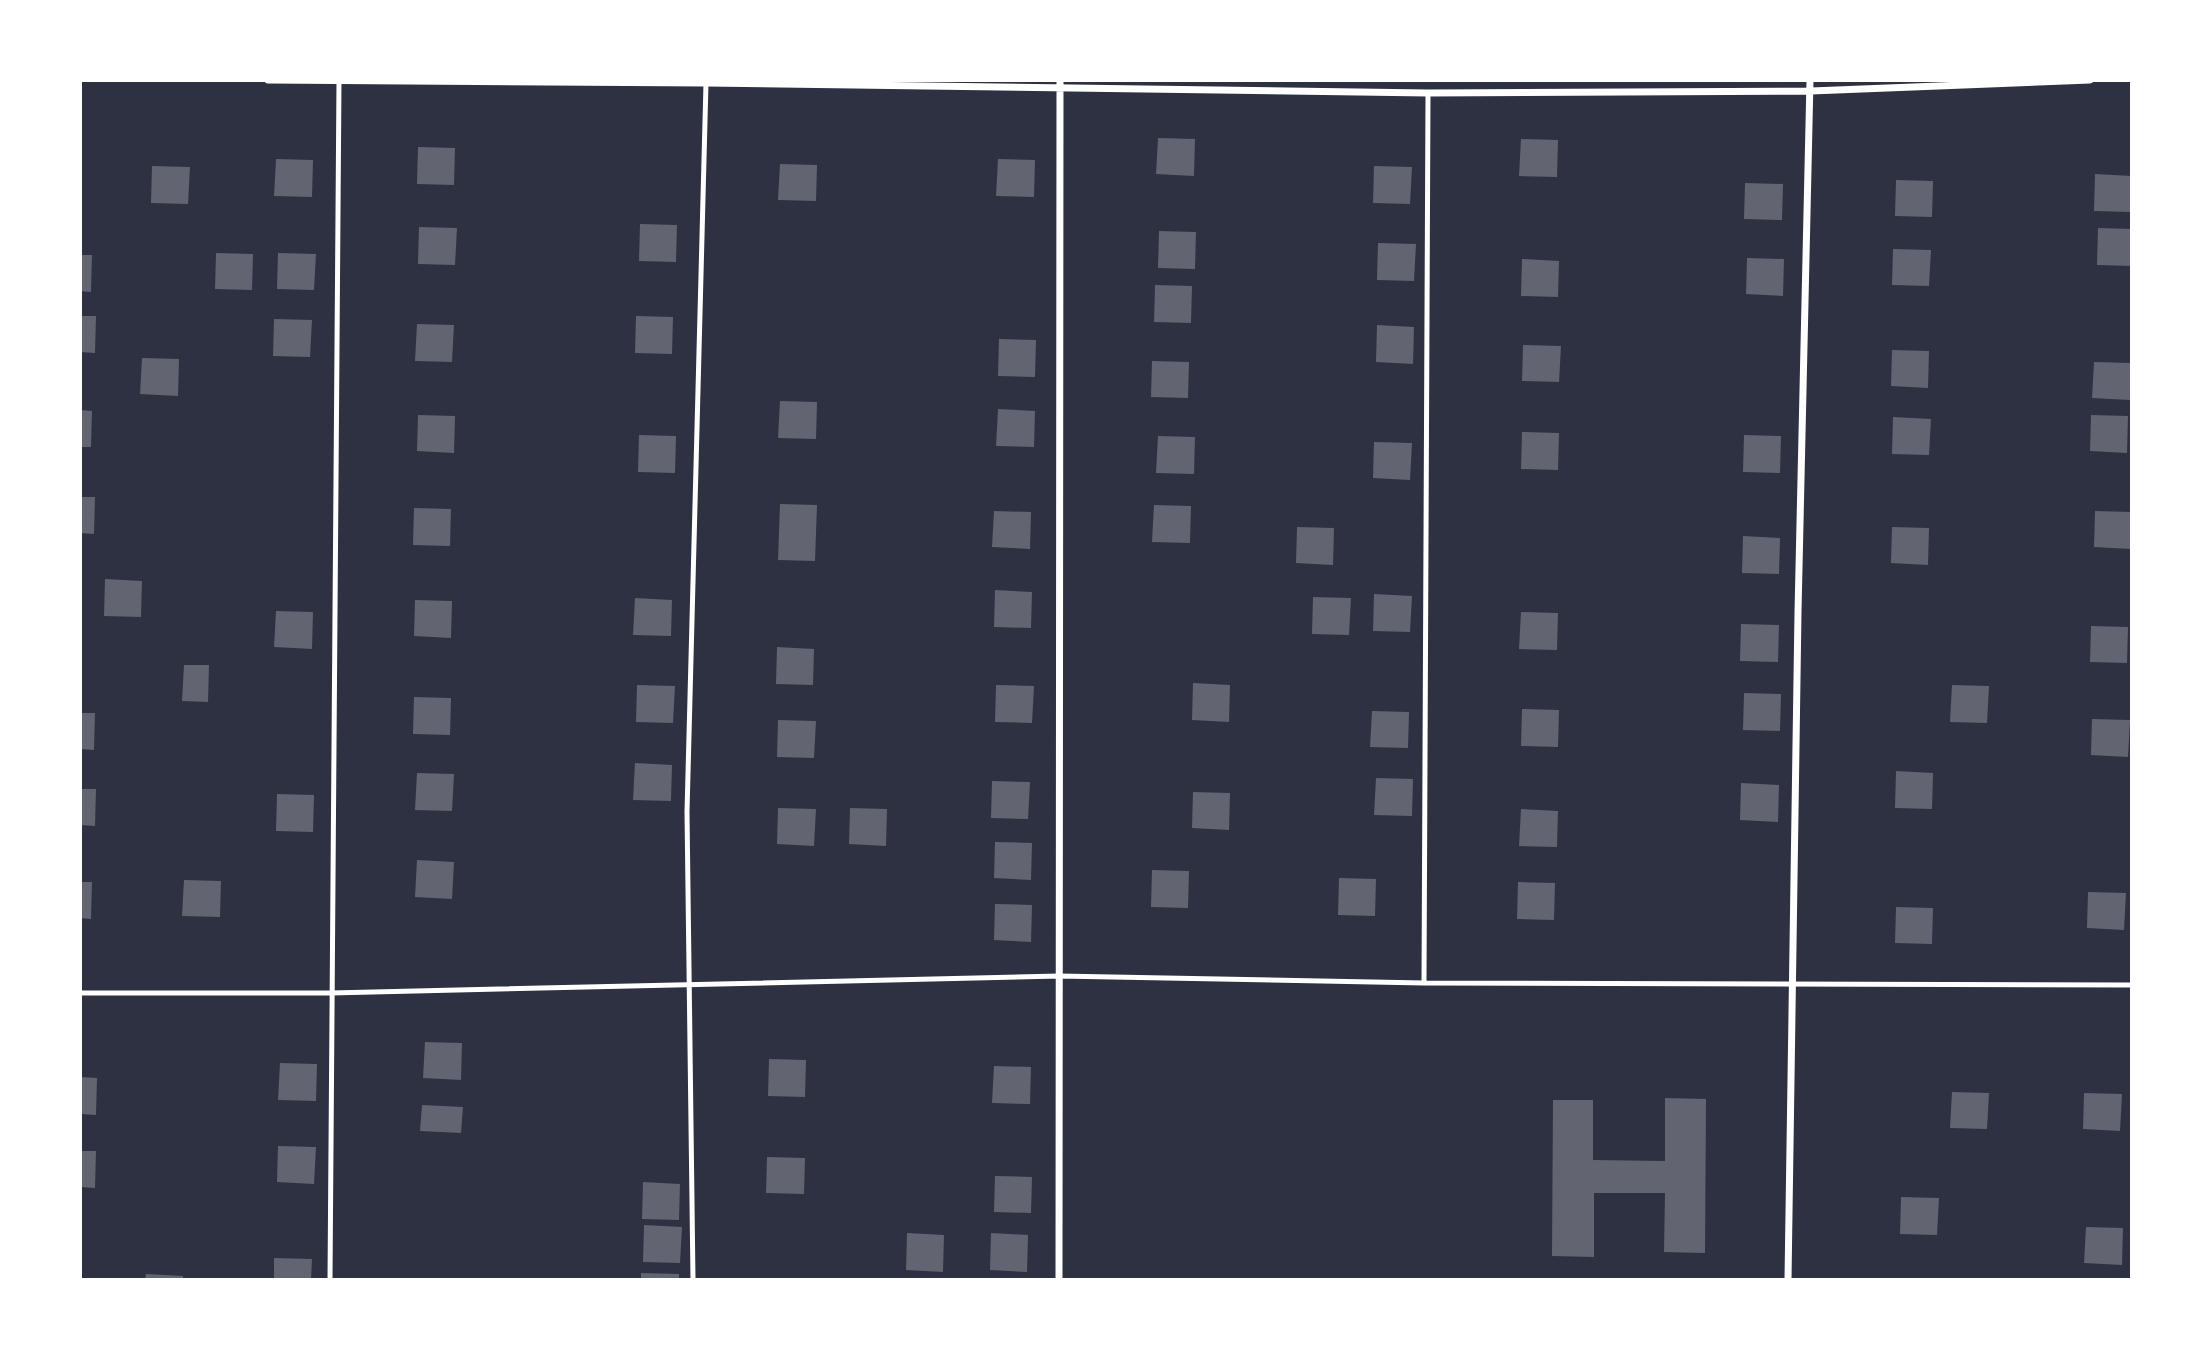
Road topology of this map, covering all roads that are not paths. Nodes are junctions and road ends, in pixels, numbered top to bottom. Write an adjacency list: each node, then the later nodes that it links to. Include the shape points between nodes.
1 (268, 80): 4 (street)
2 (1810, 80): 7 (street)
3 (2090, 80): 7 (street)
4 (339, 82): 5 (street); 15 (lane)
5 (706, 83): 6 (street); 10 (lane, via 687,811)
6 (1060, 84): 8 (street); 9 (street)
7 (1811, 91): 8 (street); 12 (street)
8 (1428, 93): 11 (lane)
9 (1059, 976): 10 (lane); 11 (lane); 18 (street)
10 (689, 983): 15 (lane); 17 (lane)
11 (1424, 983): 12 (lane)
12 (1792, 985): 13 (lane); 19 (street)
13 (2132, 985)
14 (80, 993): 15 (lane)
15 (331, 993): 16 (lane)
16 (330, 1279)
17 (693, 1279)
18 (1059, 1279)
19 (1788, 1279)

